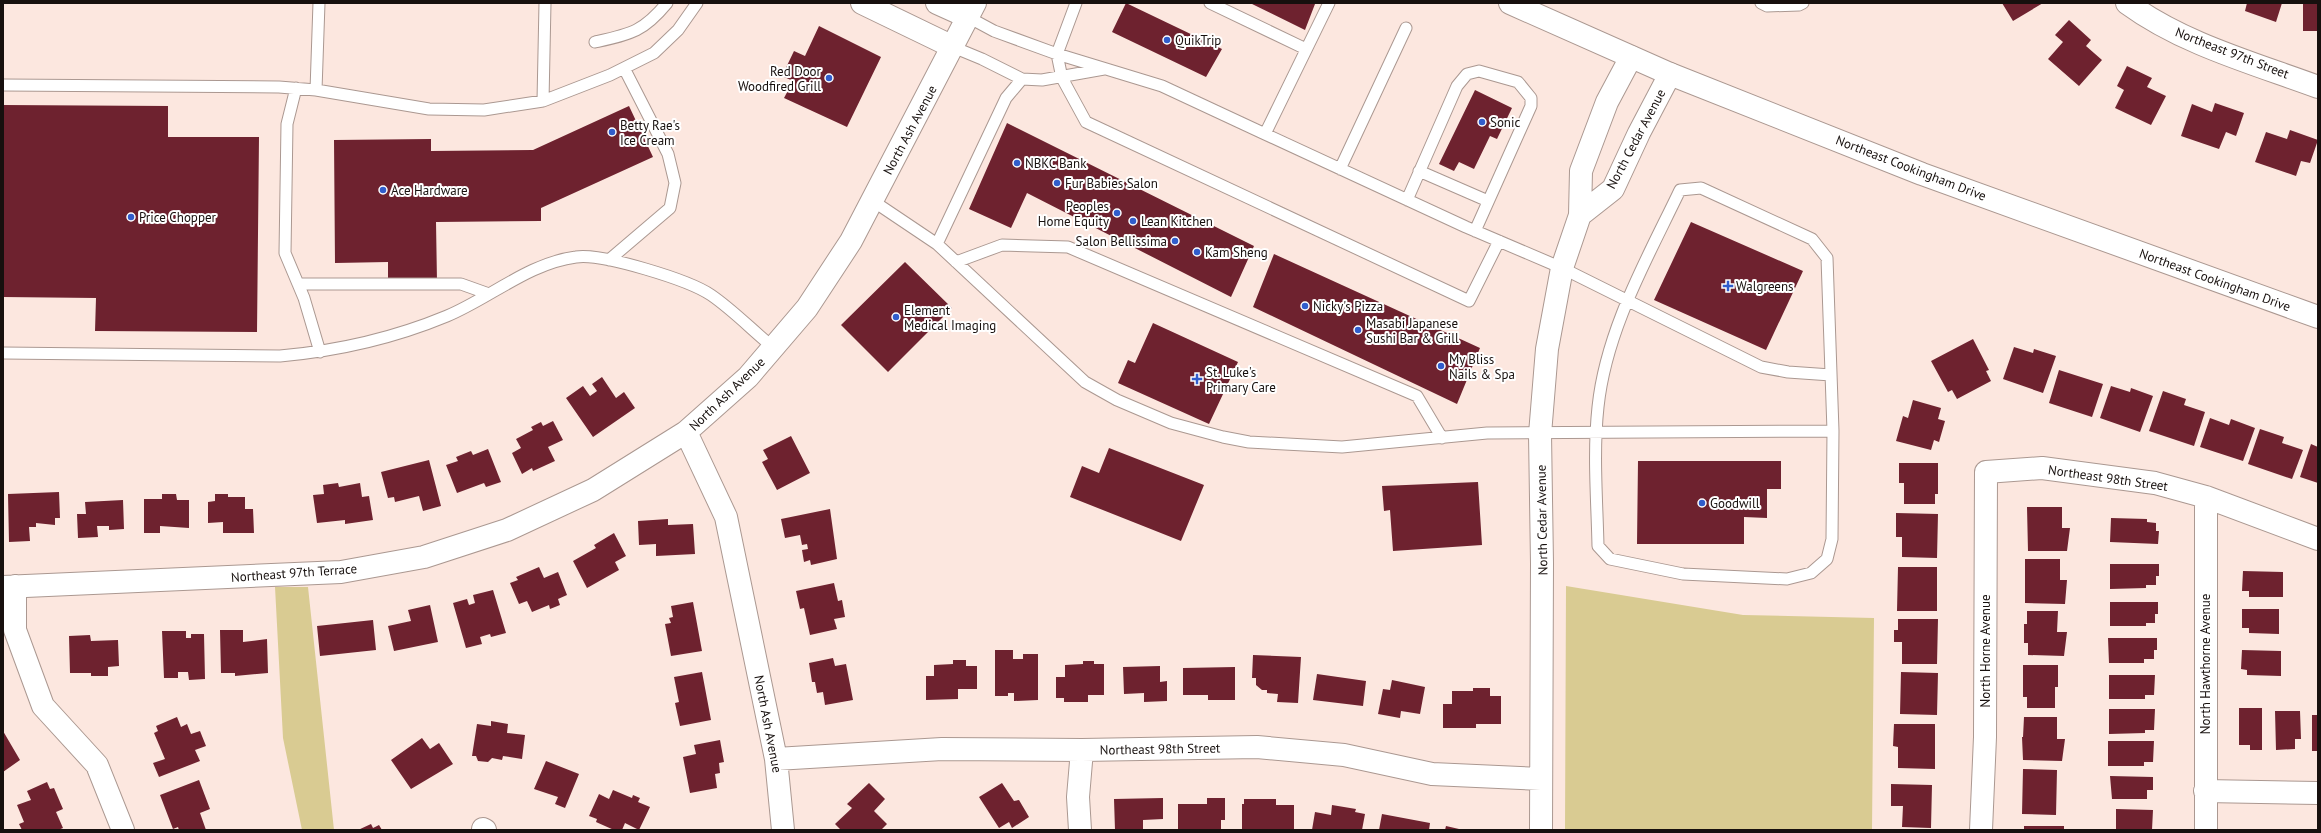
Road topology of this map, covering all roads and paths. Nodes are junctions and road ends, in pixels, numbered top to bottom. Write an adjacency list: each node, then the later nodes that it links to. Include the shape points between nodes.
1 (319, 3): 29 (lane)
2 (545, 3): 30 (lane)
3 (667, 3): 16 (lane, via 652,21 632,34)
4 (697, 3): 21 (lane, via 678,30 654,53)
5 (862, 3): 17 (street)
6 (937, 3): 14 (street)
7 (1076, 3): 19 (lane)
8 (1210, 3): 18 (lane)
9 (1329, 3): 18 (lane)
10 (1510, 3): 20 (street, Northeast Cookingham Drive)
11 (1761, 3): 12 (lane, via 1767,6)
12 (1803, 3)
13 (2127, 3): 27 (street, Northeast 97th Street, via 2187,39)
14 (971, 10): 17 (street, North Ash Avenue); 19 (lane, via 994,31)
15 (1406, 28): 32 (lane)
16 (595, 42)
17 (953, 47): 25 (lane, via 982,58); 34 (street, North Ash Avenue)
18 (1306, 49): 31 (lane)
19 (1057, 54): 22 (lane); 24 (lane)
20 (1631, 57): 23 (street, Northeast Cookingham Drive); 37 (street, North Cedar Avenue, via 1607,102 1581,171)
21 (624, 68): 30 (lane); 41 (lane, via 668,154 675,183 670,208)
22 (1107, 69): 24 (lane); 31 (lane, via 1162,86)
23 (1670, 74): 37 (street, North Cedar Avenue, via 1613,189); 47 (street, Northeast Cookingham Drive, via 1922,174)
24 (1062, 78): 25 (lane); 39 (lane, via 1086,122 1469,301)
25 (1022, 79): 40 (lane, via 1006,98)
26 (3, 85): 28 (lane)
27 (2318, 87)
28 (296, 88): 29 (lane); 44 (lane, via 287,124 285,254)
29 (316, 90): 30 (lane, via 430,109 484,110)
30 (543, 101)
31 (1265, 134): 32 (lane)
32 (1340, 169): 35 (lane)
33 (1419, 171): 35 (lane); 36 (lane); 36 (lane, via 1457,86 1467,74 1479,71 1518,82 1531,98 1531,106)
34 (873, 200): 40 (lane); 48 (street, North Ash Avenue, via 830,274 807,308)
35 (1407, 200): 38 (lane)
36 (1488, 202): 38 (lane)
37 (1580, 215): 43 (street, North Cedar Avenue)
38 (1475, 231): 39 (lane)
39 (1499, 241): 43 (lane)
40 (937, 244): 42 (lane)
41 (609, 260): 45 (lane, via 577,256 556,261); 48 (lane, via 693,285 711,295)
42 (956, 262): 56 (lane, via 1002,245 1068,248 1416,396); 56 (lane, via 1085,382 1117,400 1171,423 1249,442 1342,447)
43 (1562, 268): 46 (lane); 55 (street, North Cedar Avenue, via 1547,349)
44 (298, 284): 45 (lane, via 461,284); 50 (lane)
45 (489, 294): 50 (lane, via 448,316 408,330 361,344)
46 (1627, 300): 51 (lane, via 1761,367); 51 (lane, via 1680,190 1701,188 1812,239 1827,258); 54 (lane, via 1604,369)
47 (2318, 317)
48 (774, 348): 53 (street, North Ash Avenue, via 748,376)
49 (3, 352): 50 (lane, via 280,356)
50 (320, 352)
51 (1831, 375): 52 (lane)
52 (1833, 431): 54 (lane); 54 (lane, via 1832,538 1827,560 1811,573 1787,579 1683,574 1610,559 1598,546)
53 (686, 432): 60 (street, Northeast 97th Terrace, via 593,490 507,530 424,557 342,572); 62 (street, North Ash Avenue, via 726,517)
54 (1596, 432): 55 (lane)
55 (1540, 434): 56 (lane, via 1487,433); 63 (street, North Cedar Avenue)
56 (1442, 438)
57 (1986, 472): 58 (street, Northeast 98th Street, via 2049,469 2155,483); 70 (street, North Horne Avenue, via 1985,737)
58 (2206, 497): 59 (street, Northeast 98th Street); 64 (street, North Hawthorne Avenue)
59 (2318, 539)
60 (9, 586): 66 (street, via 15,630 43,706 96,765)
61 (1082, 750): 62 (street, Northeast 98th Street, via 934,749); 63 (street, Northeast 98th Street, via 1257,747 1344,755 1432,774); 68 (street, via 1078,797)
62 (776, 759): 67 (street, North Ash Avenue)
63 (1541, 779): 69 (street, North Cedar Avenue)
64 (2205, 791): 65 (street); 71 (street, North Hawthorne Avenue)
65 (2318, 793)
66 (123, 830)
67 (783, 830)
68 (1080, 830)
69 (1541, 830)
70 (1981, 830)
71 (2206, 830)

